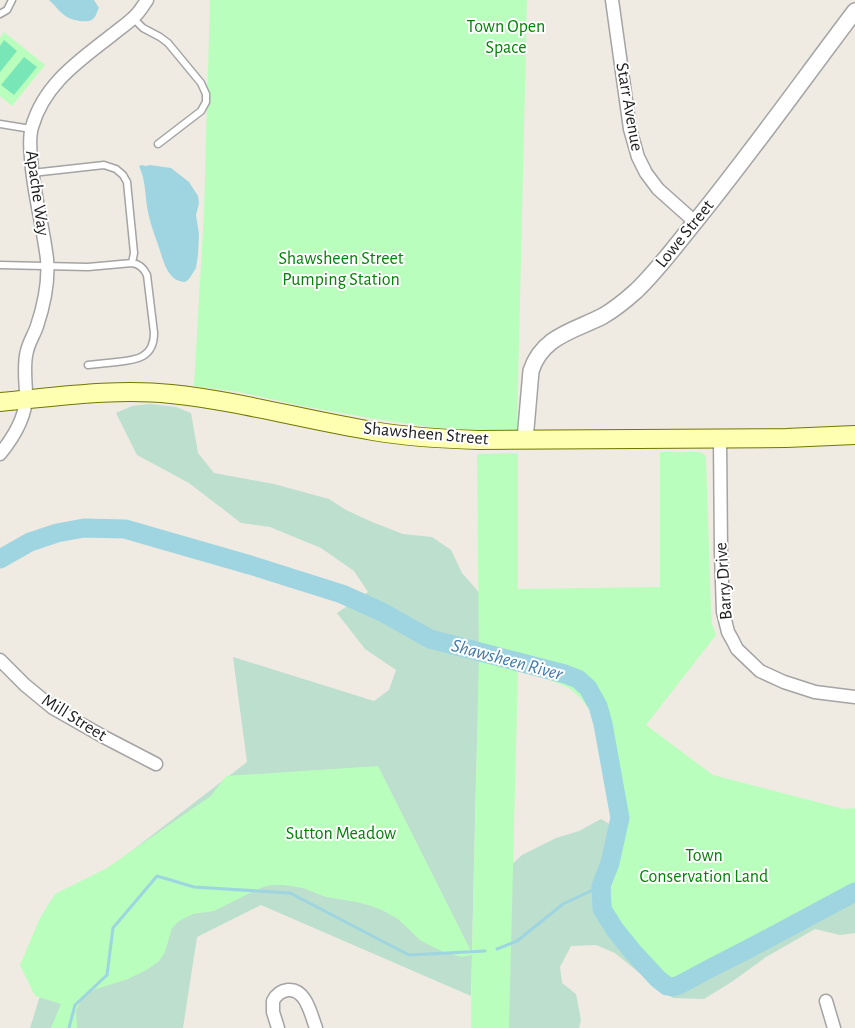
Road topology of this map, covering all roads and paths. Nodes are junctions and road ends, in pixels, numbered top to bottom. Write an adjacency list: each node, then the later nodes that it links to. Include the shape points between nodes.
1 (12, 0): 5 (lane, via 7,10)
2 (147, 0): 6 (street, Apache Way)
3 (612, 0): 11 (street, Starr Avenue, via 630,129 638,157 658,189)
4 (855, 11): 11 (street, Lowe Street)
5 (0, 14)
6 (134, 18): 8 (street, Apache Way, via 60,77 41,105); 9 (lane, via 141,27 168,43 201,83 206,94 201,111)
7 (0, 124): 8 (lane)
8 (31, 129): 10 (street, Apache Way)
9 (158, 144)
10 (32, 173): 12 (lane, via 104,165 120,172 127,187 134,253); 14 (street, Apache Way)
11 (695, 222): 20 (street, Lowe Street, via 648,278 621,304 557,338 540,352 531,371)
12 (132, 263): 14 (lane); 15 (lane, via 139,265 147,275 154,333 152,346 136,359)
13 (0, 265): 14 (lane)
14 (48, 266): 16 (street, Apache Way, via 45,300 26,353)
15 (88, 365)
16 (26, 400): 17 (main road, Shawsheen Street); 20 (main road, Shawsheen Street, via 108,393 171,394 403,436); 21 (street, via 18,428)
17 (0, 402)
18 (855, 435): 19 (main road, Shawsheen Street)
19 (720, 439): 20 (main road, Shawsheen Street); 23 (street, Barry Drive, via 723,612 728,632 737,649 760,671 815,692)
20 (525, 440)
21 (0, 454)
22 (0, 660): 24 (street, Mill Street, via 53,708)
23 (855, 697)
24 (156, 764)
25 (826, 1001): 28 (street)
26 (278, 1028): 27 (street, via 273,1001 284,990 298,992 304,998)
27 (316, 1028)
28 (834, 1028)

